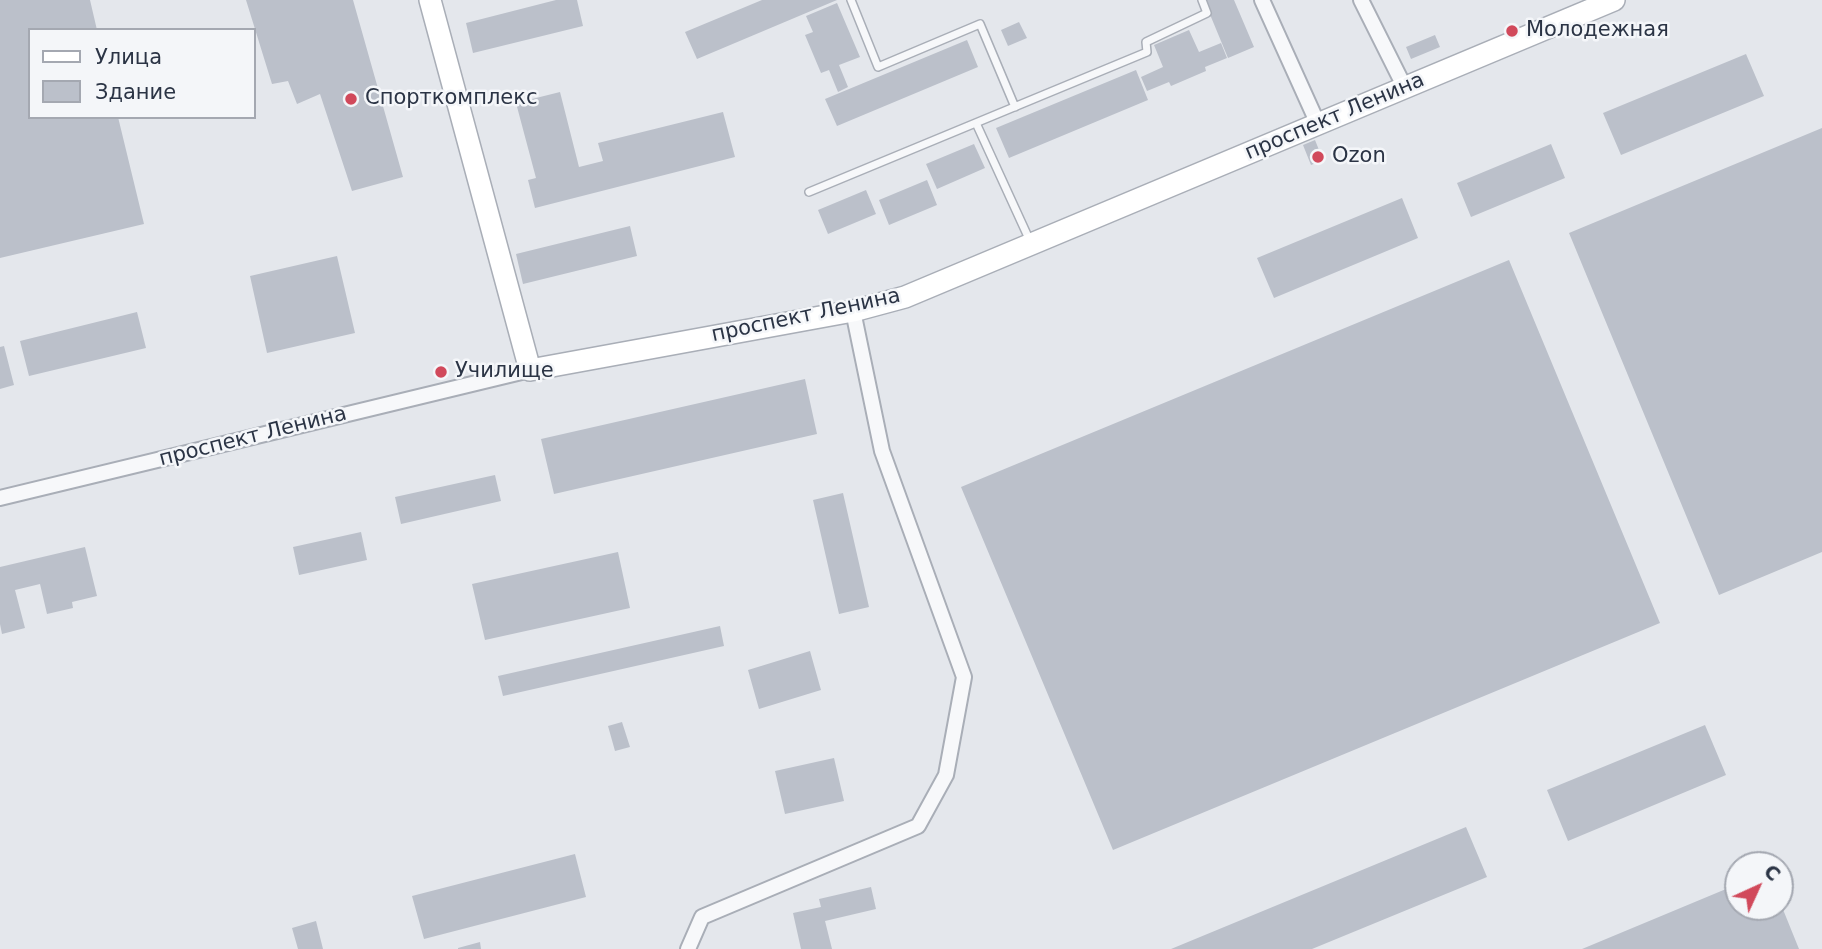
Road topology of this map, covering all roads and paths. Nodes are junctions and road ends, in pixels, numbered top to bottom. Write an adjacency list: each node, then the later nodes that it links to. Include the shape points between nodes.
1 (430, 0): 14 (street)
2 (851, 0): 8 (lane, via 878,67 980,24)
3 (1202, 0): 8 (lane, via 1207,13 1146,42 1147,52)
4 (1262, 0): 10 (street)
5 (1361, 0): 7 (street)
6 (1608, 1): 7 (street, проспект Ленина)
7 (1405, 88): 10 (street, проспект Ленина)
8 (1015, 107): 9 (lane)
9 (976, 123): 11 (lane); 12 (lane)
10 (1318, 124): 12 (street, проспект Ленина)
11 (809, 192)
12 (1032, 244): 13 (street, проспект Ленина, via 905,297)
13 (853, 311): 14 (street, проспект Ленина); 16 (street, via 882,452 964,677 946,775 918,827 702,917)
14 (530, 369): 15 (street, проспект Ленина)
15 (0, 498)
16 (688, 949)

